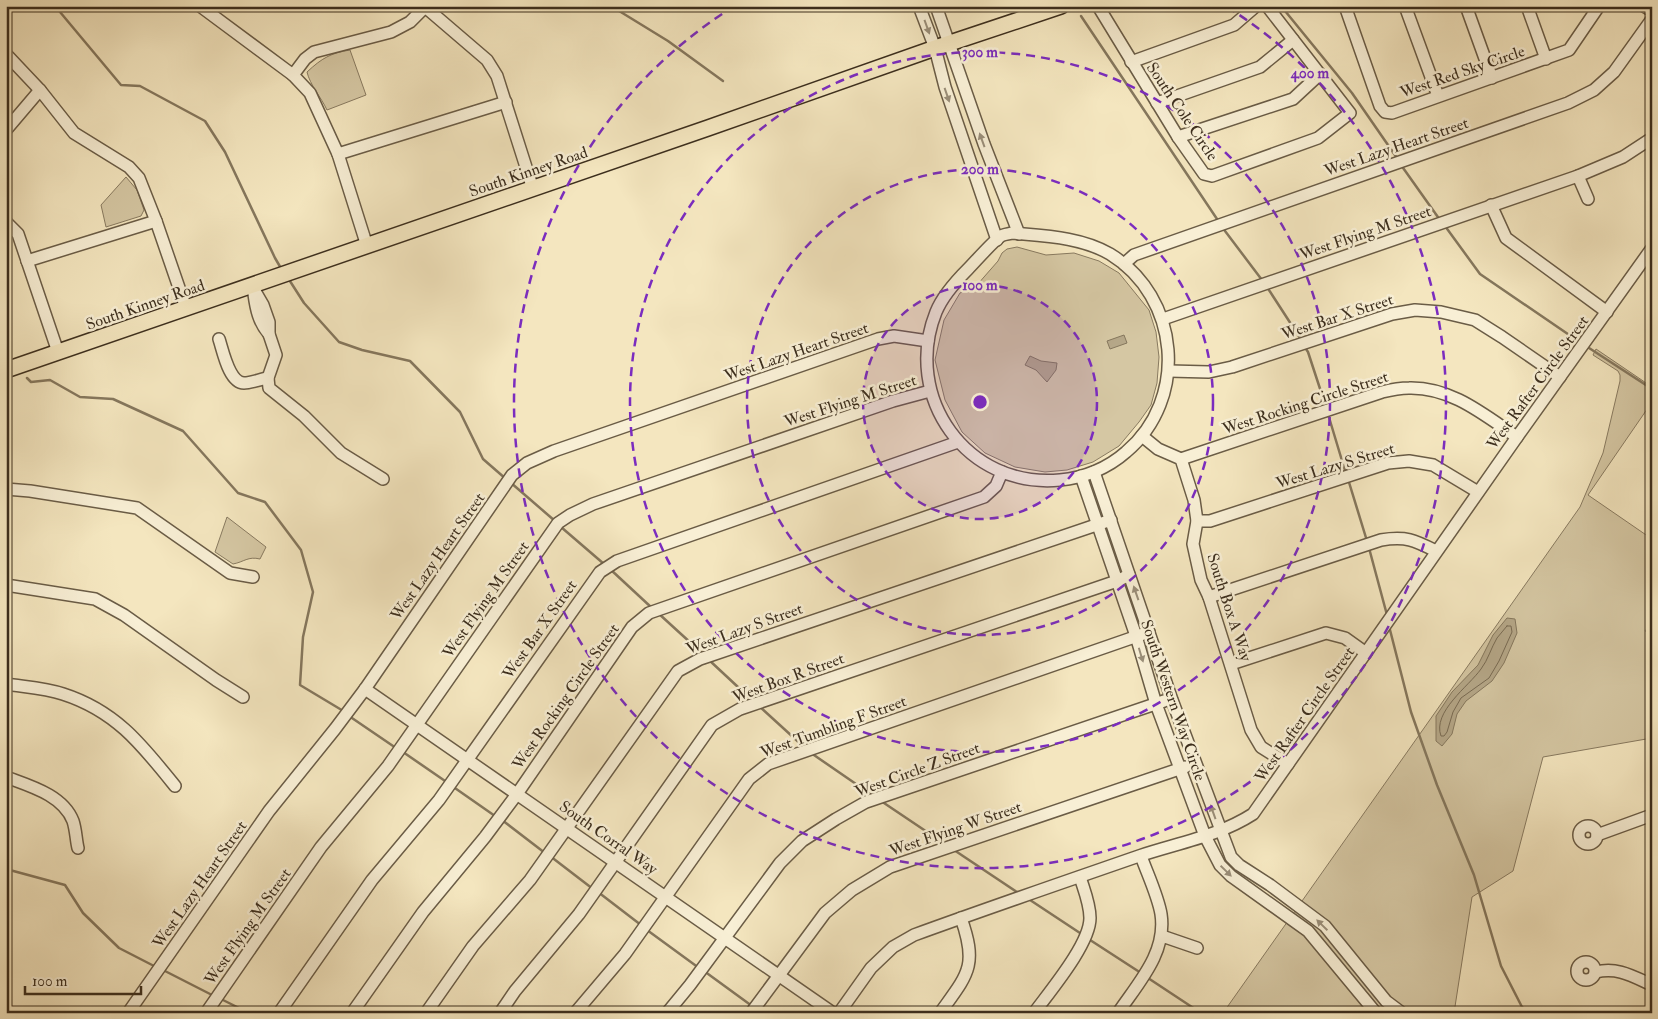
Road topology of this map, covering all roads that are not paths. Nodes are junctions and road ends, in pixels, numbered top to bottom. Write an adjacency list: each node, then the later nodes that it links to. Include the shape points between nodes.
1 (200, 6): 15 (street)
2 (919, 6): 19 (street, one-way to 19)
3 (936, 6): 19 (street)
4 (1060, 6): 19 (main road, South Kinney Road)
5 (1098, 6): 22 (street, South Cole Circle)
6 (1256, 6): 22 (street, via 1234,25)
7 (1267, 6): 18 (street)
8 (1345, 6): 27 (street, West Red Sky Circle, via 1380,106 1385,112 1392,113)
9 (1406, 6): 27 (street)
10 (1466, 6): 25 (street)
11 (1527, 6): 21 (street, West Red Sky Circle)
12 (1600, 6): 21 (street, via 1569,50)
13 (1644, 6): 16 (street)
14 (425, 7): 24 (street, via 410,22 391,32 314,52 304,59); 28 (street, via 487,60 497,76)
15 (214, 10): 24 (street)
16 (1652, 11)
17 (1652, 19): 45 (street, West Lazy Heart Street, via 1614,72 1594,90 1568,104 1134,255)
18 (1293, 40): 23 (street); 29 (street, via 1260,67)
19 (942, 46): 35 (main road, South Kinney Road); 40 (street, one-way to 19); 41 (street, one-way to 41, via 944,87)
20 (6, 54): 26 (street)
21 (1546, 59): 25 (street, West Red Sky Circle)
22 (1131, 62): 29 (street, South Cole Circle)
23 (1320, 74): 31 (street, via 1293,99); 31 (street, South Cole Circle, via 1350,113 1318,138 1212,176 1204,174)
24 (294, 75): 33 (street, via 310,93)
25 (1492, 78): 27 (street, West Red Sky Circle)
26 (40, 90): 30 (street); 38 (street, via 74,134 129,167 139,178)
27 (1438, 96)
28 (506, 102): 33 (street); 35 (street)
29 (1157, 103): 31 (street, South Cole Circle)
30 (6, 130)
31 (1178, 137)
32 (1652, 138): 34 (street, West Flying M Street, via 1623,158)
33 (338, 154): 42 (street)
34 (1578, 176): 36 (street); 37 (street, West Flying M Street)
35 (533, 189): 42 (main road, South Kinney Road)
36 (1588, 199)
37 (1491, 205): 48 (street, via 1506,238); 49 (street, West Flying M Street)
38 (156, 221): 44 (street); 47 (street)
39 (6, 222): 44 (street, via 18,234)
40 (1019, 234): 41 (street, via 1012,233); 45 (street, via 1074,240)
41 (997, 240): 51 (street, via 953,283 936,311)
42 (367, 246): 46 (main road, South Kinney Road)
43 (1652, 248): 48 (street, West Rafter Circle Street)
44 (27, 261): 52 (street)
45 (1124, 264): 49 (street, via 1154,298)
46 (252, 286): 47 (main road, South Kinney Road); 56 (street, via 262,327 269,334 276,355)
47 (186, 308): 52 (main road, South Kinney Road)
48 (1607, 312): 55 (street, West Rafter Circle Street)
49 (1163, 319): 54 (street, via 1168,336)
50 (219, 339): 56 (street, via 232,376 238,381 244,383)
51 (928, 341): 57 (street, via 926,366); 82 (street, West Lazy Heart Street, via 894,336 878,339 527,463 512,475)
52 (58, 352): 53 (main road, South Kinney Road)
53 (6, 370)
54 (1169, 371): 55 (street, West Bar X Street, via 1209,372 1232,367 1392,314 1415,310 1475,320); 58 (street, via 1160,405)
55 (1560, 377): 59 (street, West Rafter Circle Street)
56 (268, 378): 65 (street, via 269,388 304,416 341,453)
57 (930, 391): 60 (street, via 941,418); 86 (street, West Flying M Street, via 836,420 593,504 570,515 558,523)
58 (1142, 436): 61 (street, via 1158,449); 63 (street, via 1120,457)
59 (1517, 437): 61 (street, West Rocking Circle Street, via 1467,403 1439,391 1409,388 1382,392); 67 (street, West Rafter Circle Street)
60 (958, 442): 62 (street, via 971,454); 87 (street, West Bar X Street, via 616,561 600,572)
61 (1182, 459): 69 (street, South Box A Way)
62 (1002, 472): 64 (street, via 1045,481); 93 (street, West Rocking Circle Street, via 996,486 984,497 649,613 632,628)
63 (1094, 472): 64 (street); 68 (street, South Western Way Circle)
64 (1081, 476): 70 (street, South Western Way Circle)
65 (383, 479)
66 (6, 489): 73 (street, via 136,508 230,574)
67 (1478, 492): 69 (street, West Lazy S Street, via 1433,466 1409,461 1388,463 1210,521); 71 (street, West Rafter Circle Street)
68 (1110, 520): 70 (street, West Lazy S Street); 72 (street, South Western Way Circle)
69 (1197, 521): 76 (street, South Box A Way, via 1193,544 1201,580)
70 (1097, 524): 74 (street, South Western Way Circle); 95 (street, West Lazy S Street, via 706,657 678,671)
71 (1436, 551): 76 (street, via 1418,541 1399,537 1381,540); 79 (street, West Rafter Circle Street)
72 (1129, 575): 74 (street, West Box R Street); 77 (street, South Western Way Circle, one-way to 72)
73 (253, 577)
74 (1117, 581): 78 (street, South Western Way Circle); 101 (street, West Box R Street, via 740,709 712,725)
75 (6, 585): 83 (street, via 95,599 124,615)
76 (1209, 597): 80 (street, South Box A Way)
77 (1149, 632): 78 (street, West Tumbling F Street); 84 (street, South Western Way Circle)
78 (1136, 636): 85 (street, South Western Way Circle, one-way to 85); 104 (street, West Tumbling F Street, via 768,764 749,779)
79 (1366, 653): 80 (street, via 1345,638 1326,633); 89 (street, West Rafter Circle Street)
80 (1231, 664): 89 (street, South Box A Way, via 1252,730 1262,747)
81 (6, 684): 92 (street, via 63,694 103,711 140,742)
82 (365, 689): 86 (street, South Corral Way); 117 (street, West Lazy Heart Street, via 269,811)
83 (244, 697)
84 (1171, 698): 85 (street, West Circle Z Street); 88 (street, South Western Way Circle)
85 (1156, 704): 90 (street, South Western Way Circle); 108 (street, West Circle Z Street, via 866,802 802,841 780,863)
86 (417, 724): 87 (street, South Corral Way); 118 (street, West Flying M Street, via 388,766 321,847)
87 (468, 758): 93 (street, South Corral Way); 119 (street, West Bar X Street, via 439,800 372,880)
88 (1195, 763): 90 (street, West Flying W Street); 96 (street, South Western Way Circle, one-way to 88)
89 (1288, 764): 96 (street, West Rafter Circle Street, via 1253,814)
90 (1180, 769): 98 (street, South Western Way Circle); 114 (street, West Flying W Street, via 890,867 852,890 825,913)
91 (6, 777): 99 (street, via 39,789 61,804 73,820)
92 (175, 786)
93 (517, 794): 95 (street, South Corral Way); 120 (street, West Rocking Circle Street, via 423,912)
94 (1652, 815): 97 (street)
95 (567, 828): 101 (street, South Corral Way); 121 (street, West Lazy S Street, via 530,880 473,946)
96 (1220, 830): 98 (street, West Rafter Circle Street); 103 (street, South Western Way Circle, via 1231,856 1239,865)
97 (1597, 835)
98 (1205, 836): 100 (street, West Rafter Circle Street); 105 (street, South Western Way Circle, one-way to 105, via 1220,865)
99 (78, 848)
100 (1141, 856): 102 (street, West Rafter Circle Street); 107 (street, via 1161,913)
101 (616, 862): 104 (street, South Corral Way); 122 (street, West Box R Street)
102 (1080, 877): 106 (street, West Rafter Circle Street); 129 (street, via 1089,907 1090,920 1085,939)
103 (1284, 895): 105 (street); 109 (street, South Western Way Circle, one-way to 103, via 1325,926)
104 (666, 898): 108 (street, South Corral Way); 123 (street, West Tumbling F Street, via 625,954)
105 (1275, 908): 111 (street, South Western Way Circle, via 1308,931)
106 (961, 918): 127 (street, West Rafter Circle Street, via 893,947 871,968); 128 (street, via 969,945 966,975)
107 (1162, 936): 110 (street); 130 (street, via 1151,965)
108 (724, 937): 114 (street, South Corral Way); 124 (street, West Circle Z Street)
109 (1340, 944): 111 (street); 113 (street, South Western Way Circle)
110 (1197, 948)
111 (1327, 953): 115 (street, South Western Way Circle)
112 (1596, 972): 116 (street, via 1608,969 1623,972)
113 (1363, 974): 115 (street); 132 (street, South Western Way Circle, via 1386,1001)
114 (778, 976): 125 (street, West Flying W Street); 126 (street, South Corral Way)
115 (1352, 983): 131 (street, South Western Way Circle)
116 (1652, 985)
117 (128, 1013)
118 (206, 1013)
119 (279, 1013)
120 (352, 1013)
121 (426, 1013)
122 (500, 1013)
123 (575, 1013)
124 (666, 1013)
125 (752, 1013)
126 (833, 1013)
127 (839, 1013)
128 (940, 1013)
129 (1034, 1013)
130 (1118, 1013)
131 (1376, 1013)
132 (1402, 1013)

